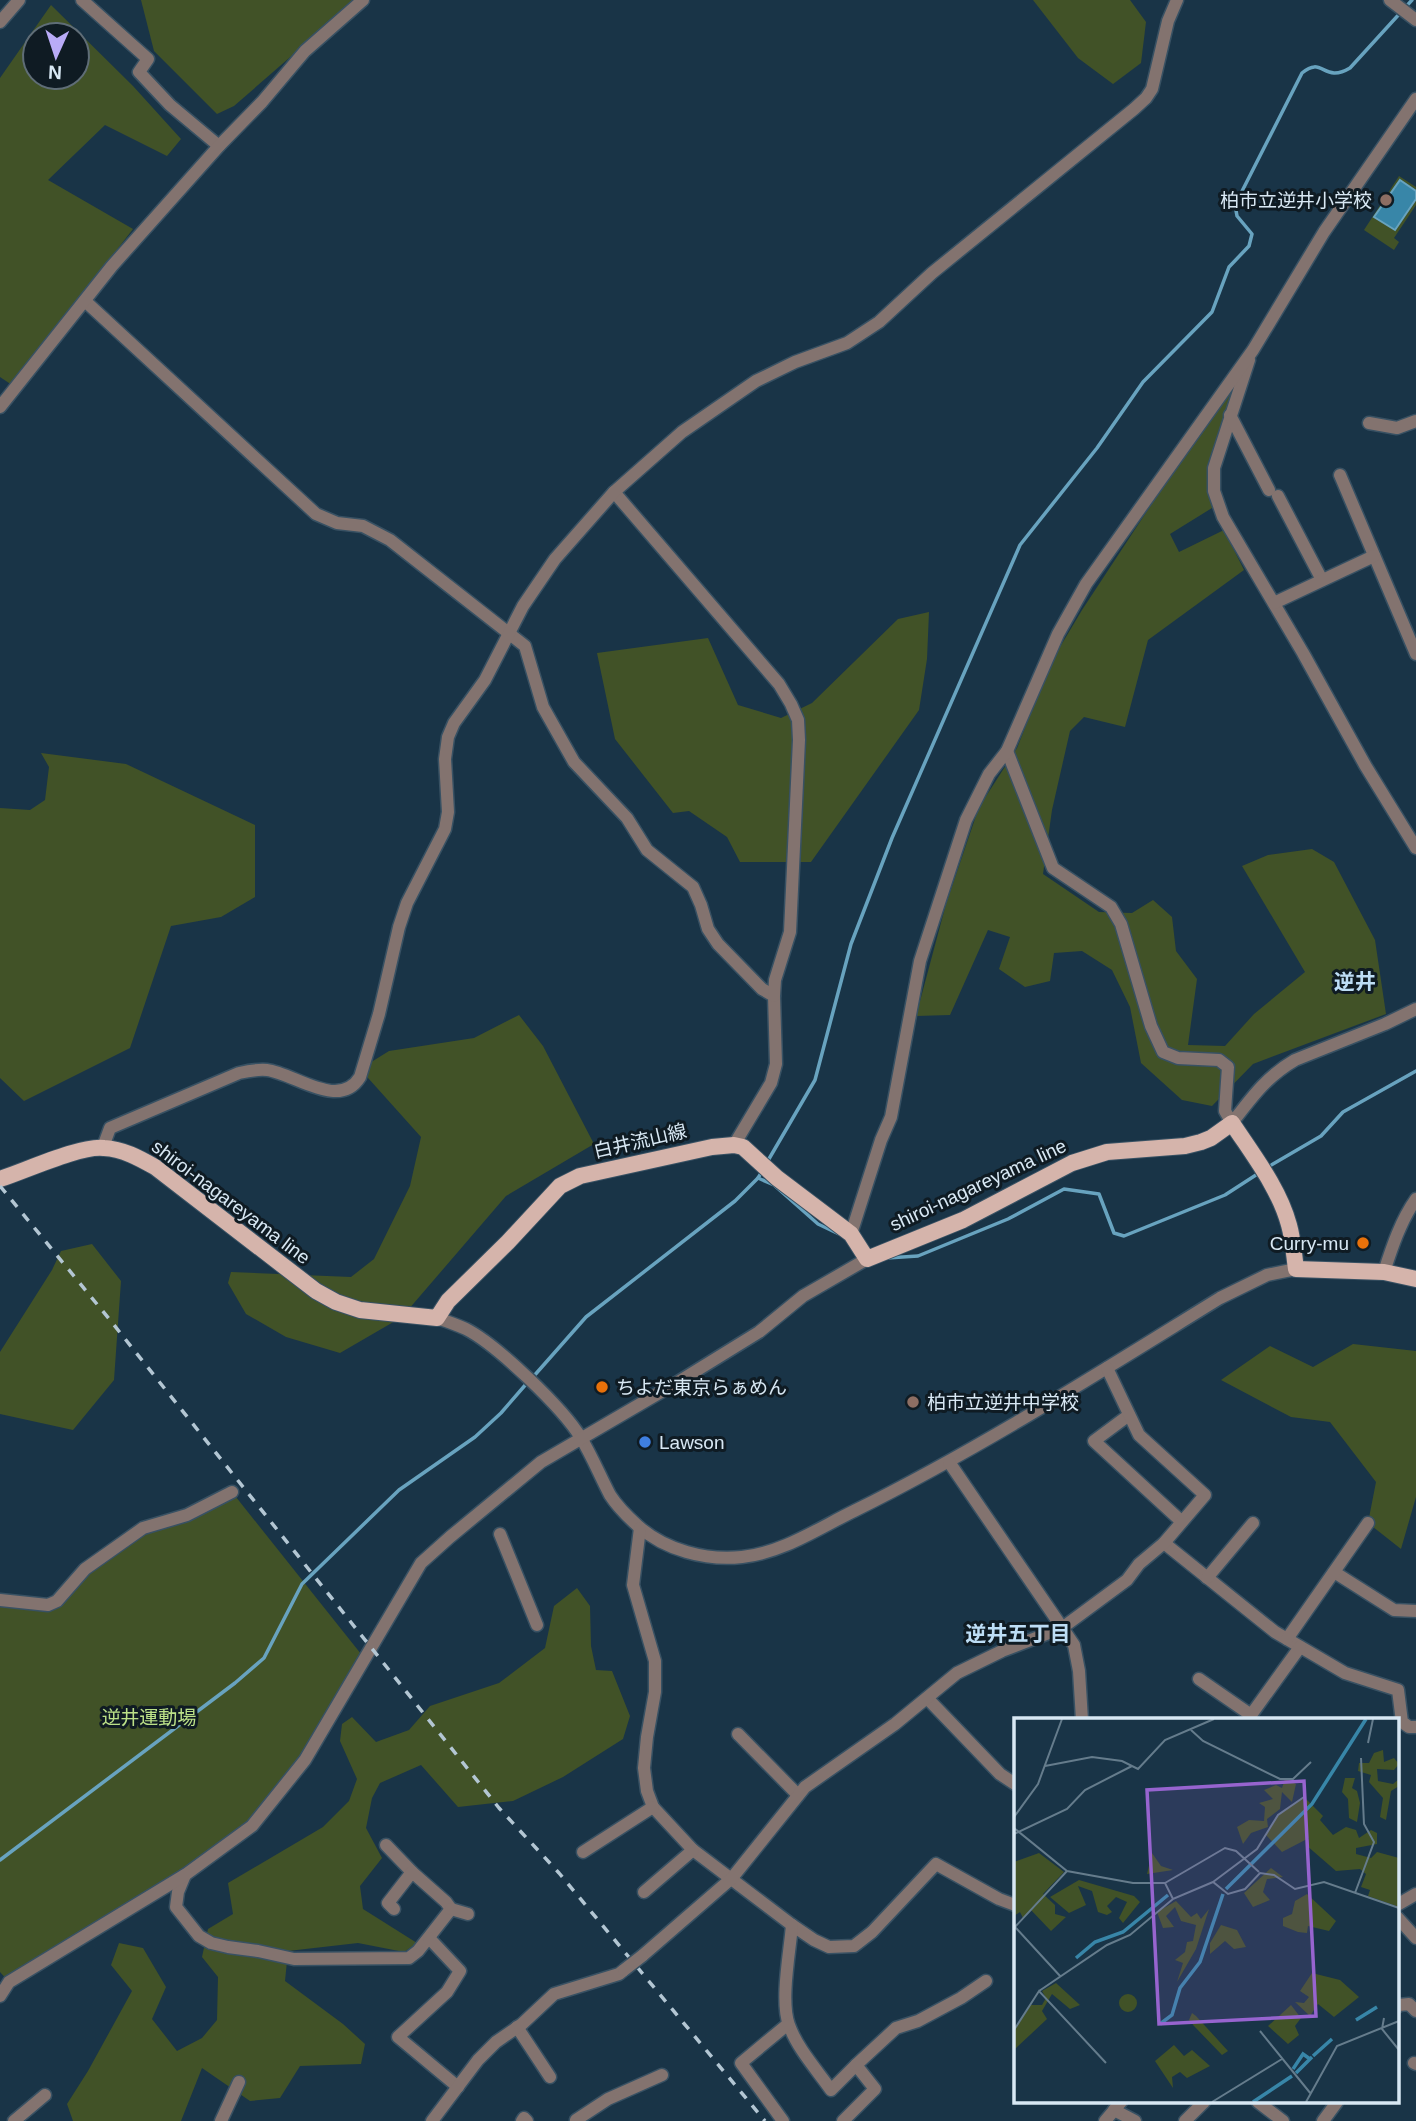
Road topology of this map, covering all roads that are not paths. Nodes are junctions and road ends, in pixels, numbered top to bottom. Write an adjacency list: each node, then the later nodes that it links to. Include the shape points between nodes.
1 (19, 0): 7 (street)
2 (82, 0): 9 (street, via 148,59 139,72)
3 (363, 0): 9 (street, via 305,51)
4 (1177, 0): 17 (street, via 1146,99 932,273 879,322 847,343 756,381 682,432)
5 (1390, 0): 6 (street)
6 (1416, 20)
7 (0, 22)
8 (1416, 99): 11 (street, via 1324,232)
9 (219, 146): 10 (street)
10 (85, 301): 12 (street); 21 (street, via 316,514 337,523 363,526 390,540)
11 (1252, 349): 13 (street); 23 (street, via 1086,584 1058,634)
12 (0, 407)
13 (1230, 415): 19 (street); 20 (street, via 1214,468 1214,491 1223,517)
14 (1416, 421): 15 (street, via 1397,428)
15 (1369, 423)
16 (1340, 475): 18 (street)
17 (614, 492): 21 (street, via 555,559); 25 (street, via 779,684 798,720 790,932)
18 (1374, 556): 19 (street); 22 (street)
19 (1322, 580): 20 (street)
20 (1274, 603): 24 (street)
21 (510, 634): 25 (street, via 525,646 543,707 574,762 611,798 647,850 693,887 718,944); 29 (street, via 448,737 445,828 403,915 379,1014 355,1085 342,1091 322,1089 280,1073 251,1070 110,1128)
22 (1416, 654)
23 (1007, 751): 27 (street, via 1053,868 1111,906 1121,924 1163,1052 1178,1058 1219,1060 1228,1067 1225,1111); 32 (street, via 989,774 966,820 920,961 891,1116)
24 (1416, 848)
25 (774, 996): 28 (street, via 776,1064 771,1083)
26 (1416, 1009): 27 (street, via 1281,1068)
27 (1232, 1123): 33 (main road, shiroi-nagareyama line, via 1201,1142 1107,1152 1072,1163 963,1220); 34 (main road, via 1280,1202 1290,1227)
28 (734, 1145): 32 (main road, via 743,1147); 37 (main road, 白井流山線, via 580,1176 560,1185)
29 (103, 1147): 30 (main road, shiroi-nagareyama line, via 81,1150); 37 (main road, shiroi-nagareyama line, via 131,1154 155,1167 336,1302 360,1310)
30 (0, 1179)
31 (1416, 1199): 35 (street)
32 (851, 1234): 33 (main road)
33 (867, 1259): 40 (street, via 803,1296 759,1332)
34 (1296, 1269): 35 (main road); 38 (street, via 1245,1284)
35 (1384, 1272): 36 (main road)
36 (1416, 1279)
37 (437, 1318): 40 (street, via 468,1330 494,1349)
38 (1107, 1367): 39 (street); 41 (street)
39 (1129, 1415): 43 (street, via 1139,1436 1205,1495); 43 (street, via 1094,1441)
40 (581, 1437): 46 (street, via 611,1497); 69 (street, via 541,1462 421,1563 305,1760 252,1826)
41 (949, 1462): 46 (street, via 760,1554 705,1557 661,1542); 54 (street)
42 (232, 1492): 51 (street, via 187,1515 143,1528 85,1569 57,1601 48,1605)
43 (1181, 1521): 48 (street)
44 (1254, 1523): 50 (street)
45 (1368, 1523): 49 (street)
46 (640, 1528): 64 (street, via 633,1585 655,1661 644,1768)
47 (500, 1534): 53 (street)
48 (1164, 1543): 50 (street); 54 (street, via 1127,1580)
49 (1334, 1572): 52 (street, via 1394,1611); 55 (street)
50 (1207, 1578): 55 (street)
51 (0, 1600)
52 (1416, 1611)
53 (537, 1625)
54 (1062, 1628): 58 (street, via 957,1673); 59 (street, via 1074,1645)
55 (1287, 1639): 56 (street)
56 (1300, 1647): 57 (street, via 1251,1715); 60 (street, via 1345,1673 1398,1689 1402,1722)
57 (1199, 1679)
58 (927, 1698): 62 (street); 63 (street)
59 (1082, 1718)
60 (1416, 1727)
61 (738, 1734): 63 (street)
62 (1014, 1783)
63 (798, 1795): 70 (street)
64 (653, 1807): 66 (street); 67 (street)
65 (386, 1845): 68 (street)
66 (693, 1850): 70 (street); 71 (street)
67 (583, 1852)
68 (412, 1872): 75 (street, via 388,1903); 76 (street)
69 (185, 1875): 80 (street, via 176,1907 199,1936 211,1943 294,1959 409,1958); 82 (street)
70 (732, 1878): 79 (street); 88 (street, bridge, via 619,1974 554,1994)
71 (644, 1892)
72 (1416, 1894): 73 (street)
73 (1398, 1904)
74 (1014, 1905): 79 (street, via 936,1864 854,1945 829,1947)
75 (394, 1909)
76 (451, 1909): 77 (street); 80 (street)
77 (468, 1914)
78 (1398, 1918): 81 (street)
79 (792, 1925): 87 (street)
80 (429, 1938): 93 (street, via 460,1971 447,1992 398,2037)
81 (1416, 1938)
82 (4, 1977): 84 (street)
83 (985, 1981): 89 (street, via 918,2021 897,2028)
84 (0, 1996)
85 (1398, 2006): 86 (street, via 1409,2004)
86 (1416, 2011)
87 (788, 2024): 89 (street, via 831,2090); 106 (street, via 741,2063)
88 (517, 2028): 91 (street); 93 (street, via 496,2042)
89 (856, 2065): 107 (street, via 875,2089)
90 (662, 2076): 99 (street, via 608,2099)
91 (550, 2077)
92 (239, 2082): 102 (street)
93 (458, 2087): 103 (street)
94 (45, 2095): 101 (street)
95 (1202, 2104): 110 (street)
96 (1260, 2104): 100 (street)
97 (1336, 2104): 111 (street)
98 (1118, 2106): 108 (street); 109 (street)
99 (576, 2120)
100 (1279, 2120)
101 (14, 2121)
102 (221, 2121)
103 (432, 2121)
104 (522, 2121): 105 (street)
105 (527, 2121)
106 (783, 2121)
107 (843, 2121)
108 (1105, 2121)
109 (1135, 2121)
110 (1185, 2121)
111 (1323, 2121)

